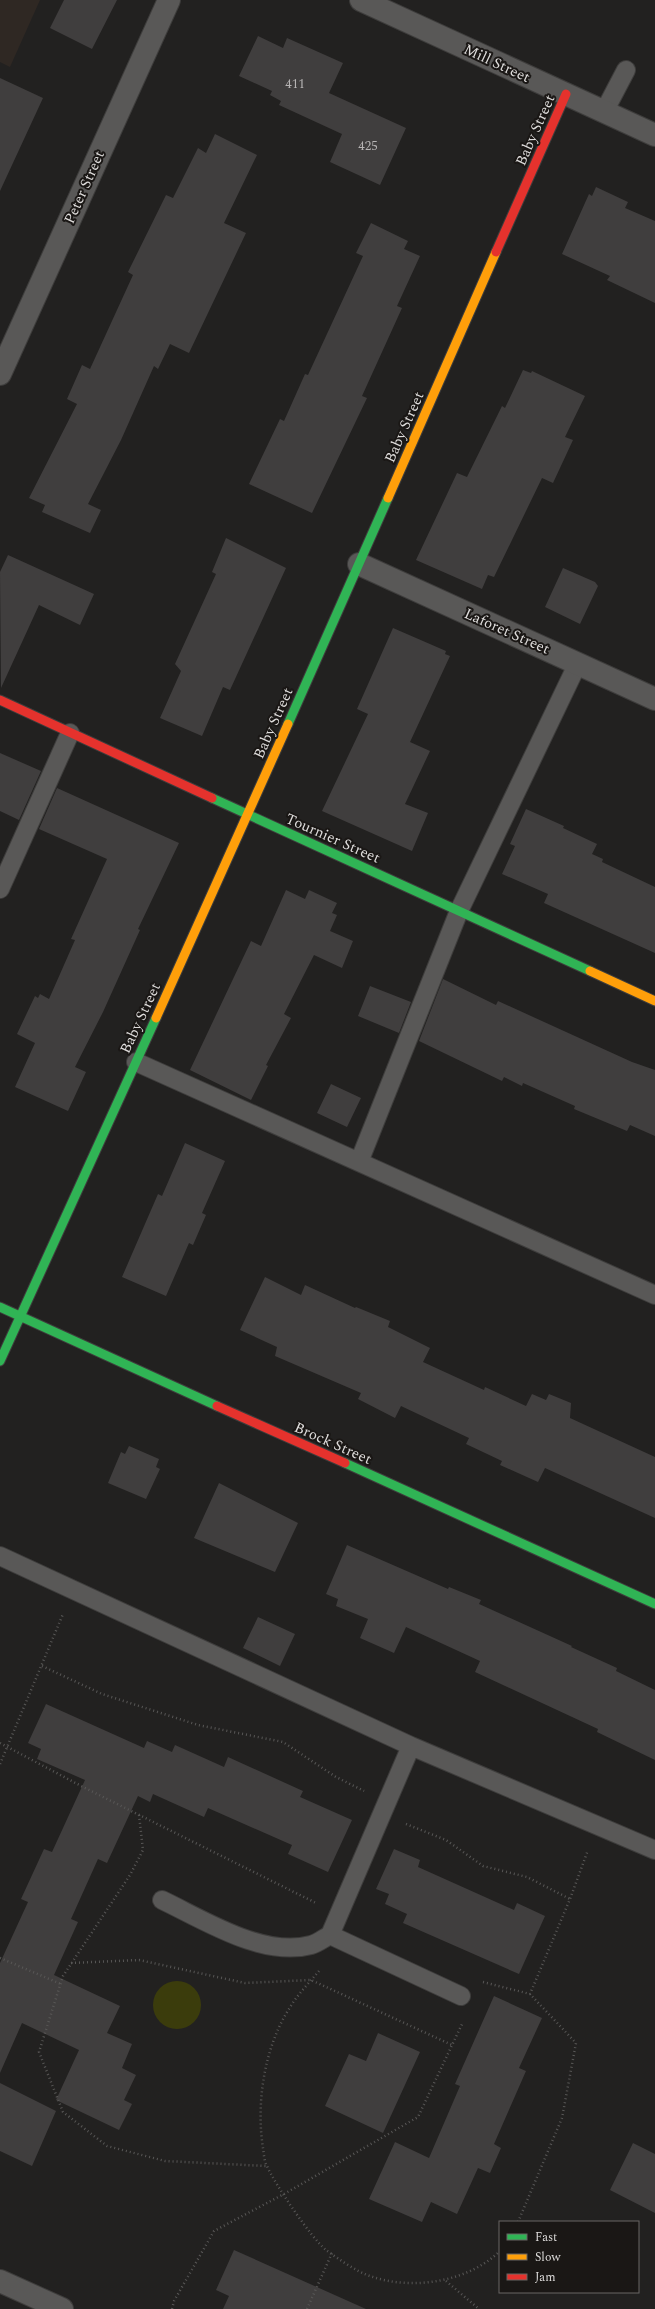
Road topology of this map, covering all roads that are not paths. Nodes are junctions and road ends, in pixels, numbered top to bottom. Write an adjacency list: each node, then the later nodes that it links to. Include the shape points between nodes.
1 (169, 0): 7 (street, Peter Street)
2 (361, 0): 4 (street, Mill Street)
3 (626, 70): 5 (lane)
4 (566, 94): 5 (street, Mill Street); 8 (street, Baby Street)
5 (604, 112): 6 (street, Mill Street)
6 (655, 135)
7 (0, 374)
8 (359, 564): 9 (street, Laforet Street); 13 (street, Baby Street)
9 (578, 663): 10 (street, Laforet Street); 15 (lane)
10 (655, 699)
11 (0, 700): 12 (street, Tournier Street)
12 (70, 732): 13 (street, Tournier Street); 14 (lane)
13 (248, 815): 15 (street, Tournier Street); 17 (street, Baby Street)
14 (0, 889)
15 (459, 911): 16 (street, Tournier Street); 18 (lane)
16 (655, 1001)
17 (136, 1062): 18 (lane); 21 (street, Baby Street)
18 (360, 1162): 19 (lane)
19 (655, 1295)
20 (0, 1308): 21 (street, Brock Street)
21 (20, 1316): 22 (street, Baby Street); 24 (street, Brock Street)
22 (0, 1361)
23 (0, 1556): 25 (lane)
24 (655, 1604)
25 (411, 1746): 26 (lane); 28 (lane)
26 (655, 1850)
27 (162, 1900): 28 (lane, via 240,1937 264,1945 312,1945)
28 (330, 1935): 29 (lane)
29 (461, 1996)
30 (0, 2281): 31 (street)
31 (62, 2309)

